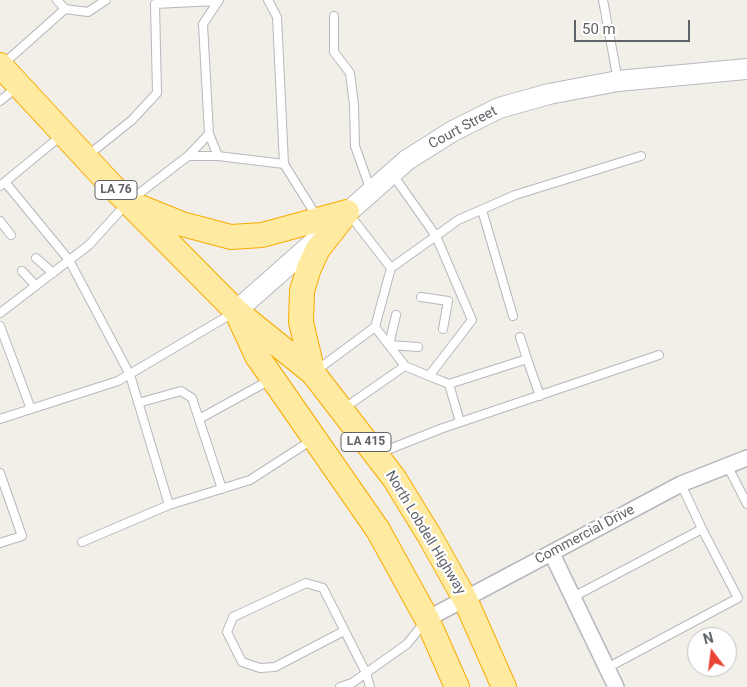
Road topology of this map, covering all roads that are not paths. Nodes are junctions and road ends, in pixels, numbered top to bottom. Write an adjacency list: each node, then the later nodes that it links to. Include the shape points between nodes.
1 (57, 0): 6 (lane)
2 (106, 0): 6 (lane, via 88,12)
3 (218, 0): 14 (lane, via 203,24); 18 (lane, via 156,4 157,93 132,120)
4 (268, 0): 19 (lane, via 277,17)
5 (603, 0): 10 (lane)
6 (65, 9): 8 (lane)
7 (334, 16): 22 (lane, via 334,52 350,73 355,146)
8 (0, 66): 11 (highway, North Lobdell Highway / LA 76)
9 (747, 69): 10 (main road, Court Street)
10 (618, 81): 20 (main road, Court Street, via 549,94 500,108 453,130)
11 (19, 86): 12 (lane); 13 (highway, North Lobdell Highway / LA 76)
12 (0, 101)
13 (64, 134): 18 (highway, North Lobdell Highway / LA 76); 21 (lane)
14 (209, 134): 15 (lane); 16 (lane)
15 (188, 156): 16 (lane); 23 (lane)
16 (218, 156): 19 (lane)
17 (641, 156): 24 (lane, via 514,195)
18 (86, 157): 23 (highway, North Lobdell Highway / LA 76)
19 (284, 164): 26 (lane)
20 (392, 173): 22 (main road, Court Street); 29 (lane)
21 (2, 184): 31 (lane)
22 (371, 192): 25 (main road, Court Street)
23 (128, 202): 26 (highway, via 182,224 231,237 262,235); 31 (lane, via 89,245); 39 (highway, North Lobdell Highway / LA 76)
24 (482, 210): 29 (lane, via 458,220); 42 (lane)
25 (347, 212): 26 (highway); 32 (lane); 39 (main road, Court Street); 52 (highway, via 318,249 308,268 302,291 301,322)
26 (318, 219)
27 (0, 221): 28 (lane)
28 (11, 235)
29 (436, 236): 32 (lane); 36 (lane)
30 (36, 258): 34 (lane)
31 (70, 260): 34 (lane); 53 (lane)
32 (390, 268): 44 (lane)
33 (22, 271): 35 (lane)
34 (53, 273): 35 (lane)
35 (36, 286): 40 (lane)
36 (460, 291): 38 (lane); 54 (lane, via 472,320)
37 (421, 297): 38 (lane)
38 (448, 300): 45 (lane)
39 (236, 311): 52 (highway, North Lobdell Highway / LA 415); 53 (lane); 55 (highway, North Lobdell Highway / LA 415)
40 (0, 313)
41 (396, 315): 47 (lane)
42 (513, 316)
43 (0, 326): 59 (lane)
44 (375, 327): 47 (lane); 52 (lane)
45 (443, 329)
46 (520, 337): 50 (lane)
47 (389, 345): 48 (lane); 51 (lane)
48 (418, 347)
49 (659, 355): 57 (lane)
50 (527, 358): 56 (lane); 57 (lane)
51 (405, 366): 54 (lane); 60 (lane)
52 (313, 373): 60 (highway, North Lobdell Highway / LA 415)
53 (130, 375): 58 (lane); 59 (lane)
54 (429, 376): 56 (lane)
55 (273, 378): 62 (lane); 64 (highway, North Lobdell Highway / LA 415)
56 (449, 384): 63 (lane)
57 (540, 396): 63 (lane)
58 (138, 403): 62 (lane, via 181,391 192,398); 73 (lane)
59 (31, 409): 61 (lane)
60 (341, 410): 65 (highway, North Lobdell Highway / LA 415)
61 (0, 419)
62 (199, 419): 70 (lane)
63 (460, 422): 65 (lane)
64 (316, 437): 70 (lane, via 250,480); 80 (highway, North Lobdell Highway / LA 415, via 378,530)
65 (376, 454): 79 (highway, North Lobdell Highway / LA 415, via 394,478)
66 (747, 458): 67 (street, Commercial Drive)
67 (727, 465): 69 (street, Commercial Drive); 72 (lane)
68 (0, 474): 71 (lane)
69 (681, 484): 74 (lane); 77 (street, Commercial Drive)
70 (222, 489): 73 (lane)
71 (4, 496): 76 (lane, via 22,536)
72 (747, 504)
73 (169, 505): 75 (lane)
74 (702, 529): 78 (lane); 82 (lane, via 738,598)
75 (82, 542)
76 (0, 543)
77 (552, 554): 78 (street); 79 (street, Commercial Drive)
78 (573, 597): 82 (street)
79 (465, 599): 80 (street, Commercial Drive); 87 (highway, North Lobdell Highway / LA 415)
80 (427, 619): 83 (lane, via 407,644); 86 (highway, North Lobdell Highway / LA 415)
81 (344, 631): 81 (lane, via 324,588 306,583 233,617 227,632 242,662 260,668 275,667); 83 (lane)
82 (607, 668): 88 (street)
83 (366, 673): 84 (lane); 85 (lane)
84 (340, 687)
85 (370, 687)
86 (457, 687)
87 (504, 687)
88 (616, 687)

